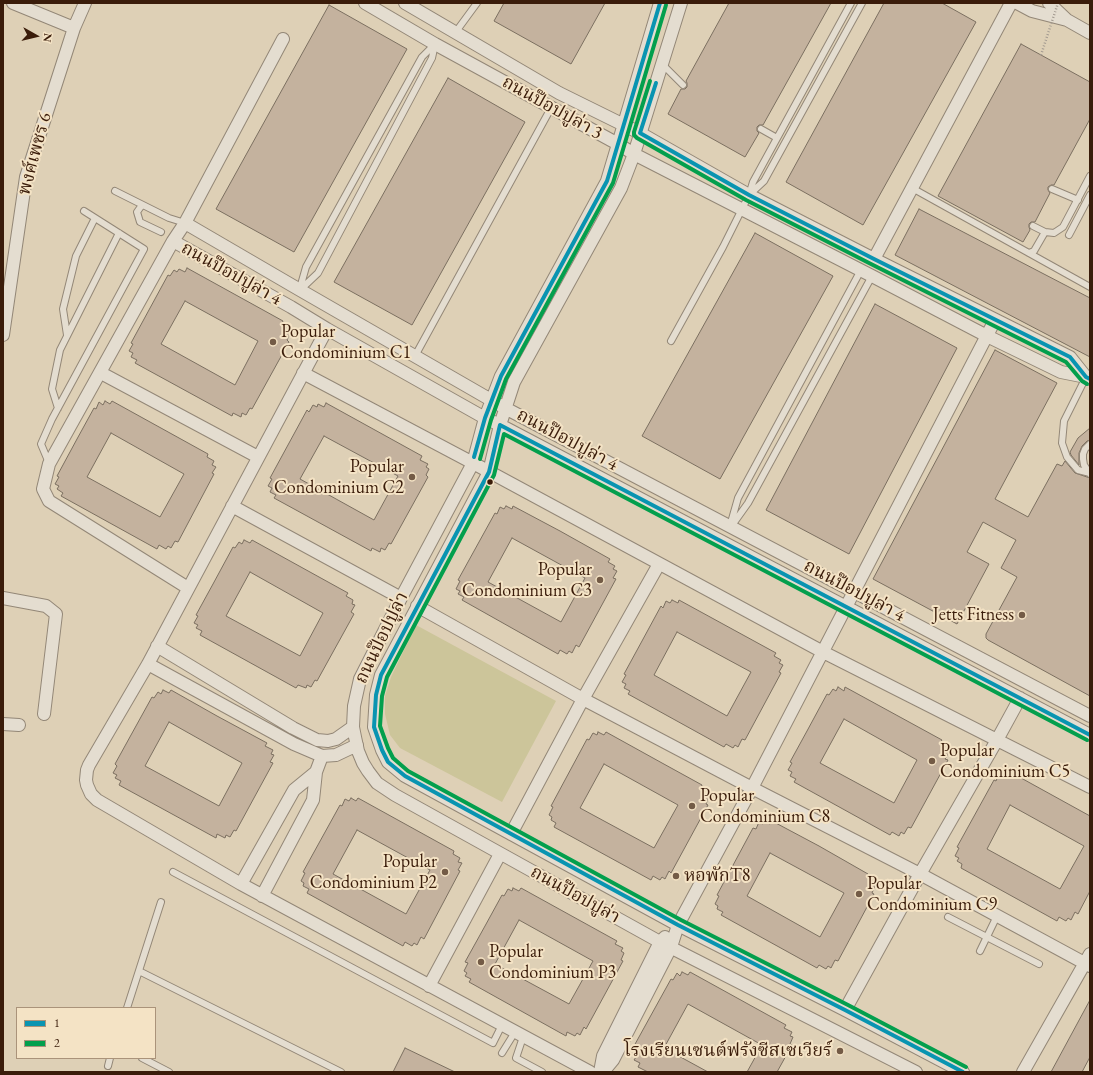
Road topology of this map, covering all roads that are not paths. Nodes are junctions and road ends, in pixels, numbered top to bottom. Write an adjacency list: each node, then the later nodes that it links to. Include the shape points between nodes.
1 (13, 3): 14 (street)
2 (85, 3): 14 (street, พงศ์เพชร 6)
3 (365, 3): 18 (street, ถนนป๊อปปูล่า 3)
4 (404, 3): 15 (street, ถนนป๊อปปูล่า 3)
5 (477, 3): 15 (lane)
6 (660, 3): 23 (street, ถนนป๊อปปูล่า)
7 (681, 3): 19 (street, ถนนป๊อปปูล่า)
8 (862, 3): 33 (lane, via 764,181)
9 (1011, 3): 30 (street)
10 (1017, 3): 13 (street, via 1032,11)
11 (1049, 3): 13 (street)
12 (849, 4): 26 (lane)
13 (1067, 20): 16 (street)
14 (74, 28): 56 (street, พงศ์เพชร 6, via 26,177)
15 (455, 32): 18 (street); 21 (street, ถนนป๊อปปูล่า 3)
16 (1090, 33)
17 (283, 39): 40 (street)
18 (435, 44): 22 (street, ถนนป๊อปปูล่า 3); 52 (lane, via 422,57 306,267); 52 (lane, via 432,58 318,273)
19 (662, 64): 20 (lane); 25 (street, ถนนป๊อปปูล่า)
20 (683, 85)
21 (559, 93): 22 (street); 23 (street, ถนนป๊อปปูล่า 3)
22 (551, 108): 27 (street, ถนนป๊อปปูล่า 3); 60 (lane)
23 (624, 125): 25 (street, ถนนป๊อปปูล่า 3); 27 (street, ถนนป๊อปปูล่า)
24 (761, 129): 26 (lane)
25 (640, 133): 28 (street, ถนนป๊อปปูล่า); 33 (street, ถนนป๊อปปูล่า 3)
26 (777, 138): 33 (lane, via 753,182)
27 (618, 144): 28 (street, ถนนป๊อปปูล่า 3); 64 (street, ถนนป๊อปปูล่า, via 607,181)
28 (634, 154): 37 (street, ถนนป๊อปปูล่า 3); 66 (street, ถนนป๊อปปูล่า, via 621,188 514,382)
29 (1090, 176): 35 (lane)
30 (912, 188): 47 (lane); 48 (street)
31 (1052, 189): 35 (lane)
32 (115, 191): 36 (lane)
33 (749, 195): 37 (lane); 48 (street, ถนนป๊อปปูล่า 3)
34 (1090, 195): 45 (lane)
35 (1078, 200): 43 (lane, via 1063,227 1054,233)
36 (142, 204): 40 (lane); 42 (lane, via 137,212 140,222)
37 (742, 208): 49 (street, ถนนป๊อปปูล่า 3); 59 (lane)
38 (84, 211): 39 (lane)
39 (95, 218): 44 (lane); 57 (lane, via 74,264 64,309)
40 (185, 223): 46 (street, ถนนป๊อปปูล่า 4); 52 (street, ถนนป๊อปปูล่า 4)
41 (1033, 226): 43 (lane)
42 (161, 232)
43 (1044, 232): 47 (lane, via 1034,251)
44 (119, 233): 57 (lane); 65 (lane, via 144,249)
45 (1069, 235)
46 (173, 241): 53 (street, ถนนป๊อปปูล่า 4); 61 (street)
47 (1029, 253): 51 (lane)
48 (874, 259): 54 (street, ถนนป๊อปปูล่า 3)
49 (861, 270): 50 (street, ถนนป๊อปปูล่า 3); 76 (lane, via 738,498)
50 (872, 276): 58 (street, ถนนป๊อปปูล่า 3); 76 (lane, via 748,503)
51 (1090, 288)
52 (300, 290): 53 (street); 60 (street, ถนนป๊อปปูล่า 4)
53 (291, 307): 55 (street, ถนนป๊อปปูล่า 4)
54 (995, 320): 58 (street); 63 (street, ถนนป๊อปปูล่า 3, via 1070,357)
55 (327, 329): 62 (street); 67 (street, ถนนป๊อปปูล่า 4)
56 (3, 335)
57 (67, 335): 65 (lane, via 60,350 52,389)
58 (987, 336): 63 (street, ถนนป๊อปปูล่า 3, via 1061,372); 80 (street)
59 (671, 341)
60 (415, 356): 64 (street, ถนนป๊อปปูล่า 4)
61 (101, 373): 70 (street); 72 (street)
62 (303, 373): 70 (street); 71 (street)
63 (1088, 378): 74 (lane, via 1064,421 1062,443 1067,457 1078,470)
64 (491, 399): 66 (street, ถนนป๊อปปูล่า 4); 67 (street, ถนนป๊อปปูล่า)
65 (58, 408): 72 (lane, via 41,444)
66 (505, 408): 68 (street, ถนนป๊อปปูล่า); 76 (street, ถนนป๊อปปูล่า 4)
67 (484, 418): 68 (street, ถนนป๊อปปูล่า 4); 71 (street, ถนนป๊อปปูล่า)
68 (500, 425): 73 (street, ถนนป๊อปปูล่า); 77 (street, ถนนป๊อปปูล่า 4)
69 (1090, 444): 74 (lane, via 1083,454 1083,459)
70 (258, 457): 75 (street)
71 (473, 463): 73 (street); 82 (street, ถนนป๊อปปูล่า)
72 (49, 464): 79 (street, via 43,489 49,501)
73 (489, 472): 78 (street); 83 (street, ถนนป๊อปปูล่า)
74 (1090, 474)
75 (232, 506): 79 (street); 82 (street)
76 (730, 526): 77 (street); 80 (street, ถนนป๊อปปูล่า 4)
77 (723, 542): 84 (street, ถนนป๊อปปูล่า 4)
78 (659, 564): 86 (street); 88 (street)
79 (188, 588): 85 (street)
80 (854, 592): 84 (street); 91 (street, ถนนป๊อปปูล่า 4)
81 (3, 598): 90 (street, via 46,606 56,614)
82 (401, 598): 94 (street, ถนนป๊อปปูล่า, via 360,679 354,706)
83 (417, 606): 88 (street); 102 (street, ถนนป๊อปปูล่า, via 381,675 376,695 374,727 382,750 388,762 405,776)
84 (846, 607): 86 (street); 89 (street, ถนนป๊อปปูล่า 4)
85 (157, 646): 87 (street); 94 (street, via 317,740 336,739)
86 (823, 652): 96 (street); 101 (street)
87 (148, 664): 98 (street, via 294,744); 106 (street, via 89,765 86,780 88,790 97,800)
88 (583, 698): 101 (street); 102 (street)
89 (1020, 698): 95 (street, ถนนป๊อปปูล่า 4); 96 (street)
90 (44, 714)
91 (1090, 716)
92 (3, 724): 93 (street)
93 (19, 726)
94 (353, 727): 97 (street, ถนนป๊อปปูล่า)
95 (1090, 735)
96 (997, 740): 100 (street); 105 (street)
97 (357, 745): 98 (street, via 336,754); 103 (street, ถนนป๊อปปูล่า, via 363,763 377,783)
98 (322, 756): 99 (street)
99 (316, 772): 106 (street, via 294,790); 107 (street, via 314,800)
100 (1090, 787)
101 (752, 788): 105 (street); 111 (street)
102 (510, 834): 111 (street, ถนนป๊อปปูล่า)
103 (500, 854): 113 (street, ถนนป๊อปปูล่า); 118 (street)
104 (173, 872): 121 (lane, via 493,1043)
105 (920, 874): 109 (street); 120 (street)
106 (241, 884): 107 (street)
107 (262, 896): 118 (street)
108 (161, 902): 117 (lane)
109 (997, 916): 112 (lane); 115 (street)
110 (948, 917): 112 (lane)
111 (678, 925): 113 (street); 120 (street, ถนนป๊อปปูล่า)
112 (987, 936): 114 (lane); 116 (lane)
113 (666, 944): 131 (street, via 603,1056); 132 (street, via 613,1060); 133 (street, ถนนป๊อปปูล่า)
114 (980, 951)
115 (1088, 961): 135 (street)
116 (1039, 964)
117 (139, 971): 119 (lane); 128 (lane)
118 (429, 986): 121 (street)
119 (127, 1007)
120 (845, 1010): 134 (street, ถนนป๊อปปูล่า)
121 (502, 1025): 122 (street)
122 (519, 1034): 123 (lane); 129 (lane, via 516,1058); 130 (street)
123 (502, 1053)
124 (110, 1059): 126 (lane)
125 (144, 1059): 127 (lane)
126 (108, 1066)
127 (169, 1072)
128 (341, 1072)
129 (542, 1072)
130 (590, 1072)
131 (600, 1072)
132 (603, 1072)
133 (916, 1072)
134 (963, 1072)
135 (1023, 1072)

